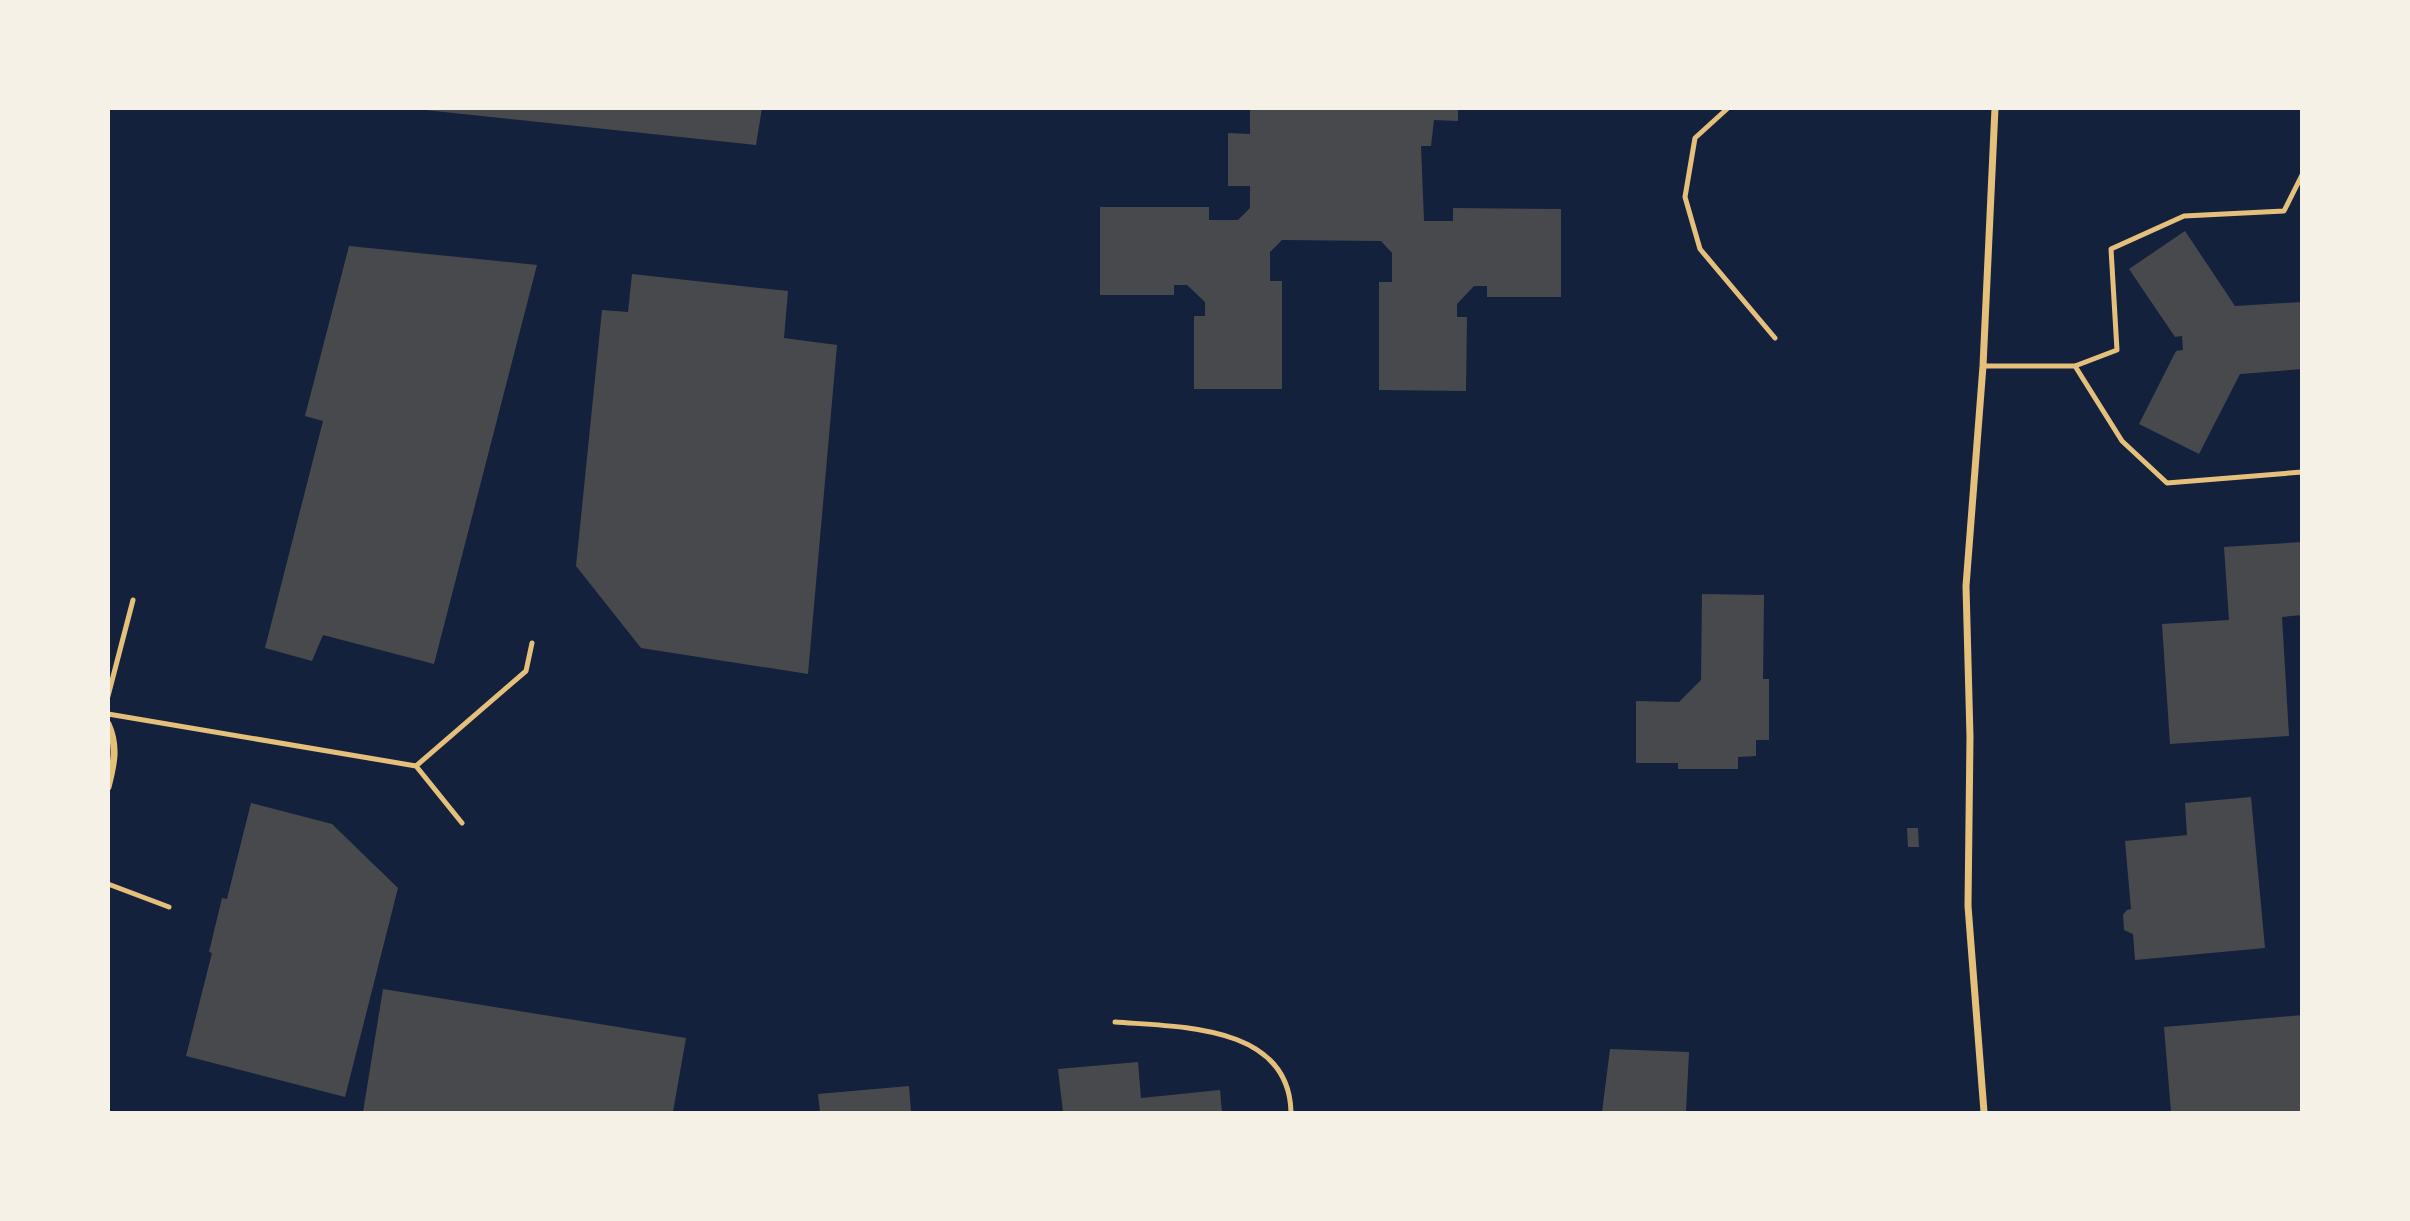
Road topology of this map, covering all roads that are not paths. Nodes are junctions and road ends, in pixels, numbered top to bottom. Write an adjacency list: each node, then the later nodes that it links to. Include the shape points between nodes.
1 (1728, 108): 4 (lane, via 1695,138 1685,197 1700,249)
2 (1995, 108): 5 (street)
3 (2301, 175): 6 (lane, via 2284,211 2184,216 2111,249 2116,350)
4 (1775, 338)
5 (1983, 366): 6 (lane); 20 (street, via 1966,586 1968,906)
6 (2076, 366): 7 (lane, via 2122,441 2167,483)
7 (2301, 472)
8 (133, 600): 10 (lane)
9 (532, 643): 13 (lane, via 526,671)
10 (108, 696)
11 (108, 713): 13 (lane)
12 (108, 723): 14 (street, via 116,757)
13 (416, 766): 15 (lane)
14 (108, 787)
15 (462, 823)
16 (108, 884): 17 (lane)
17 (169, 907)
18 (1115, 1022): 19 (lane, via 1207,1030 1244,1042 1274,1064 1291,1098)
19 (1291, 1112)
20 (1984, 1112)

